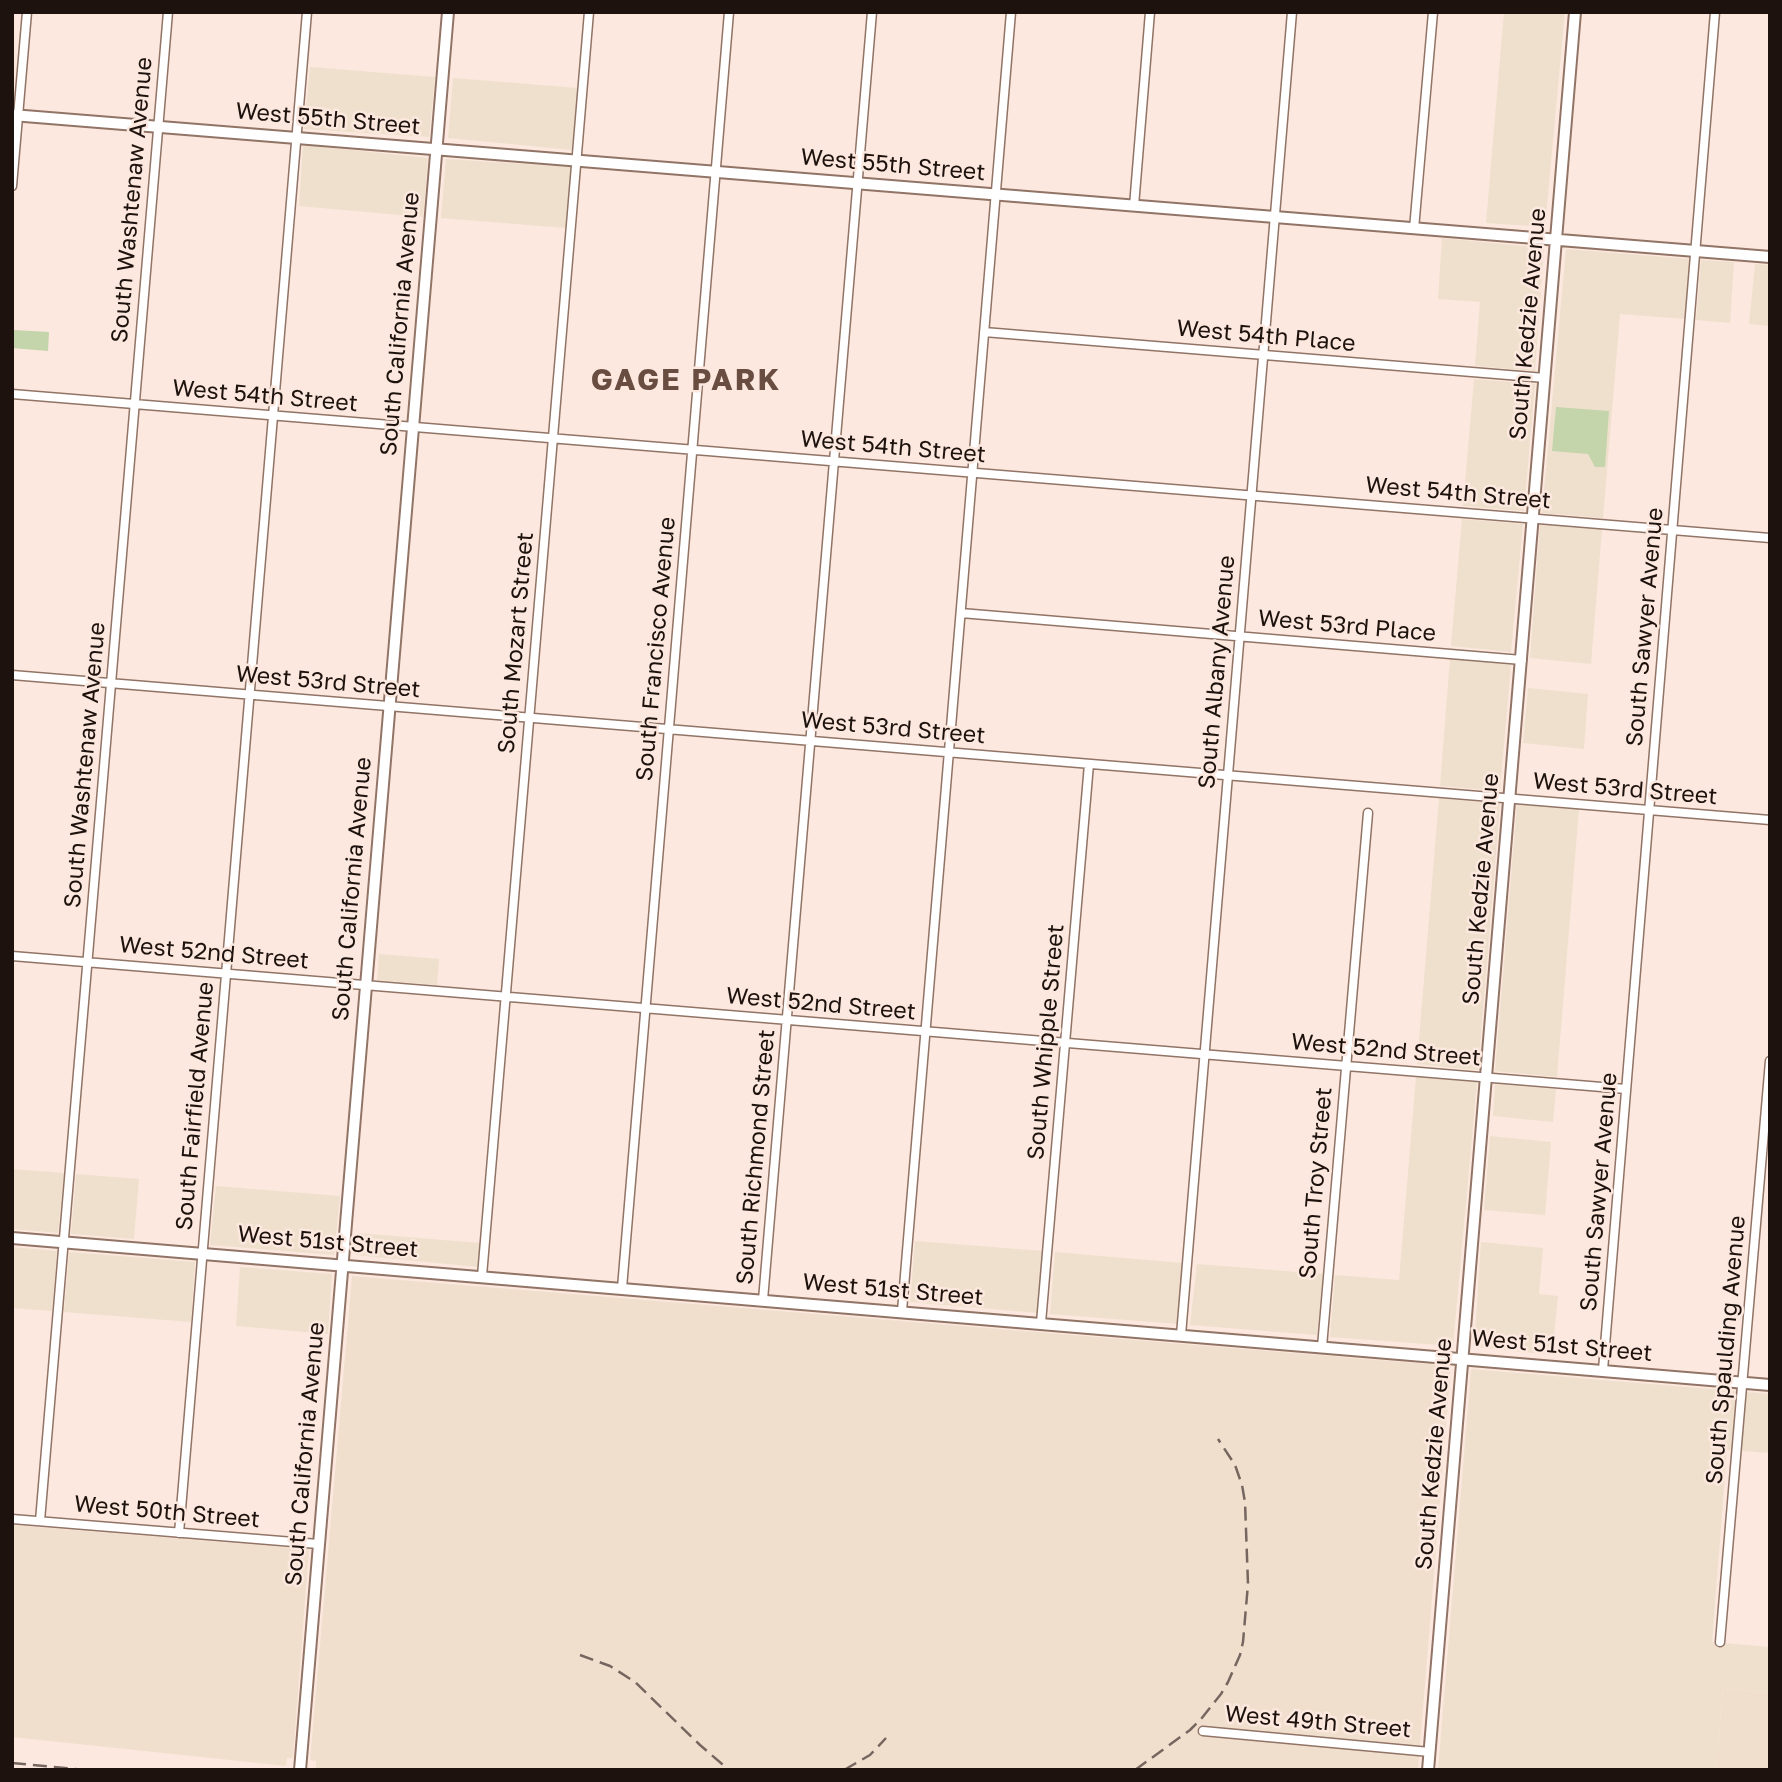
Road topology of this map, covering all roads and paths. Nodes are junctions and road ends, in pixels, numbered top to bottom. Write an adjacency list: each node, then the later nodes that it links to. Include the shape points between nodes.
1 (27, 12): 14 (street)
2 (168, 12): 15 (street, South Washtenaw Avenue)
3 (307, 12): 16 (street, South Fairfield Avenue)
4 (448, 12): 17 (street, South California Avenue)
5 (589, 12): 18 (street, South Mozart Street)
6 (729, 12): 19 (street, South Francisco Avenue)
7 (872, 12): 20 (street, South Richmond Street)
8 (1011, 12): 22 (street)
9 (1150, 12): 23 (street)
10 (1292, 12): 24 (street, South Albany Avenue)
11 (1433, 12): 25 (street)
12 (1575, 12): 26 (street, South Kedzie Avenue)
13 (1715, 12): 27 (street, South Sawyer Avenue)
14 (15, 115): 15 (street, West 55th Street); 21 (street)
15 (158, 126): 16 (street, West 55th Street); 33 (street, South Washtenaw Avenue)
16 (296, 137): 17 (street, West 55th Street); 34 (street, South Fairfield Avenue)
17 (436, 149): 18 (street, West 55th Street); 35 (street, South California Avenue)
18 (576, 161): 19 (street, West 55th Street); 36 (street, South Mozart Street)
19 (715, 172): 20 (street, West 55th Street); 37 (street, South Francisco Avenue)
20 (857, 183): 22 (street, West 55th Street); 38 (street, South Richmond Street)
21 (12, 186)
22 (996, 195): 23 (street, West 55th Street); 29 (street)
23 (1134, 206): 24 (street, West 55th Street)
24 (1275, 217): 25 (street, West 55th Street); 30 (street, South Albany Avenue)
25 (1415, 229): 26 (street, West 55th Street)
26 (1556, 240): 27 (street, West 55th Street); 31 (street, South Kedzie Avenue)
27 (1695, 251): 28 (street, West 55th Street); 42 (street, South Sawyer Avenue)
28 (1770, 257)
29 (984, 332): 30 (street, West 54th Place); 39 (street)
30 (1263, 355): 31 (street, West 54th Place); 40 (street, South Albany Avenue)
31 (1545, 378): 41 (street, South Kedzie Avenue)
32 (12, 394): 33 (street, West 54th Street)
33 (134, 404): 34 (street, West 54th Street); 48 (street, South Washtenaw Avenue)
34 (273, 416): 35 (street, West 54th Street); 49 (street, South Fairfield Avenue)
35 (412, 427): 36 (street, West 54th Street); 50 (street, South California Avenue)
36 (553, 439): 37 (street, West 54th Street); 51 (street, South Mozart Street)
37 (692, 450): 38 (street, West 54th Street); 52 (street, South Francisco Avenue)
38 (834, 461): 39 (street, West 54th Street); 53 (street, South Richmond Street)
39 (972, 473): 40 (street, West 54th Street); 44 (street)
40 (1251, 495): 41 (street, West 54th Street); 45 (street, South Albany Avenue)
41 (1533, 518): 42 (street, West 54th Street); 46 (street, South Kedzie Avenue)
42 (1672, 530): 43 (street, West 54th Street); 58 (street, South Sawyer Avenue)
43 (1770, 538)
44 (961, 612): 45 (street, West 53rd Place); 54 (street)
45 (1240, 636): 46 (street, West 53rd Place); 56 (street, South Albany Avenue)
46 (1522, 660): 57 (street, South Kedzie Avenue)
47 (12, 675): 48 (street, West 53rd Street)
48 (111, 683): 49 (street, West 53rd Street); 62 (street, South Washtenaw Avenue)
49 (249, 694): 50 (street, West 53rd Street); 63 (street, South Fairfield Avenue)
50 (389, 706): 51 (street, West 53rd Street); 64 (street, South California Avenue)
51 (529, 718): 52 (street, West 53rd Street); 65 (street, South Mozart Street)
52 (669, 729): 53 (street, West 53rd Street); 66 (street, South Francisco Avenue)
53 (810, 741): 54 (street, West 53rd Street); 67 (street, South Richmond Street)
54 (949, 752): 55 (street, West 53rd Street); 68 (street)
55 (1089, 764): 56 (street, West 53rd Street); 69 (street, South Whipple Street)
56 (1228, 775): 57 (street, West 53rd Street); 70 (street, South Albany Avenue)
57 (1510, 798): 58 (street, West 53rd Street); 73 (street, South Kedzie Avenue)
58 (1649, 810): 60 (street, West 53rd Street); 74 (street, South Sawyer Avenue)
59 (1368, 813): 72 (street, South Troy Street)
60 (1770, 820)
61 (12, 956): 62 (street, West 52nd Street)
62 (87, 962): 63 (street, West 52nd Street); 77 (street, South Washtenaw Avenue)
63 (226, 974): 64 (street, West 52nd Street); 78 (street, South Fairfield Avenue)
64 (365, 985): 65 (street, West 52nd Street); 79 (street, South California Avenue)
65 (506, 997): 66 (street, West 52nd Street); 80 (street, South Mozart Street)
66 (646, 1008): 67 (street, West 52nd Street); 81 (street, South Francisco Avenue)
67 (787, 1020): 68 (street, West 52nd Street); 82 (street, South Richmond Street)
68 (925, 1031): 69 (street, West 52nd Street); 83 (street)
69 (1065, 1043): 70 (street, West 52nd Street); 84 (street, South Whipple Street)
70 (1205, 1055): 72 (street, West 52nd Street); 85 (street, South Albany Avenue)
71 (1770, 1060): 75 (street, South Spaulding Avenue)
72 (1345, 1066): 73 (street, West 52nd Street); 86 (street, South Troy Street)
73 (1487, 1078): 74 (street, West 52nd Street); 87 (street, South Kedzie Avenue)
74 (1626, 1089): 88 (street, South Sawyer Avenue)
75 (1768, 1102): 89 (street, South Spaulding Avenue)
76 (12, 1238): 77 (street, West 51st Street)
77 (64, 1242): 78 (street, West 51st Street); 92 (street, South Washtenaw Avenue)
78 (202, 1253): 79 (street, West 51st Street); 93 (street, South Fairfield Avenue)
79 (342, 1265): 80 (street, West 51st Street); 94 (street, South California Avenue)
80 (482, 1276): 81 (street, West 51st Street)
81 (622, 1288): 82 (street, West 51st Street)
82 (763, 1300): 83 (street, West 51st Street)
83 (902, 1311): 84 (street, West 51st Street)
84 (1041, 1323): 85 (street, West 51st Street)
85 (1181, 1335): 86 (street, West 51st Street)
86 (1322, 1347): 87 (street, West 51st Street)
87 (1464, 1359): 88 (street, West 51st Street); 97 (street, South Kedzie Avenue)
88 (1603, 1370): 89 (street, West 51st Street)
89 (1743, 1382): 90 (street, West 51st Street); 95 (street, South Spaulding Avenue)
90 (1770, 1384)
91 (12, 1519): 92 (street, West 50th Street)
92 (40, 1521): 93 (street, West 50th Street)
93 (179, 1533): 94 (street, West 50th Street)
94 (318, 1544): 98 (street, South California Avenue)
95 (1720, 1642)
96 (1203, 1731): 97 (street, West 49th Street)
97 (1430, 1752): 99 (street, South Kedzie Avenue)
98 (300, 1770)
99 (1428, 1770)

